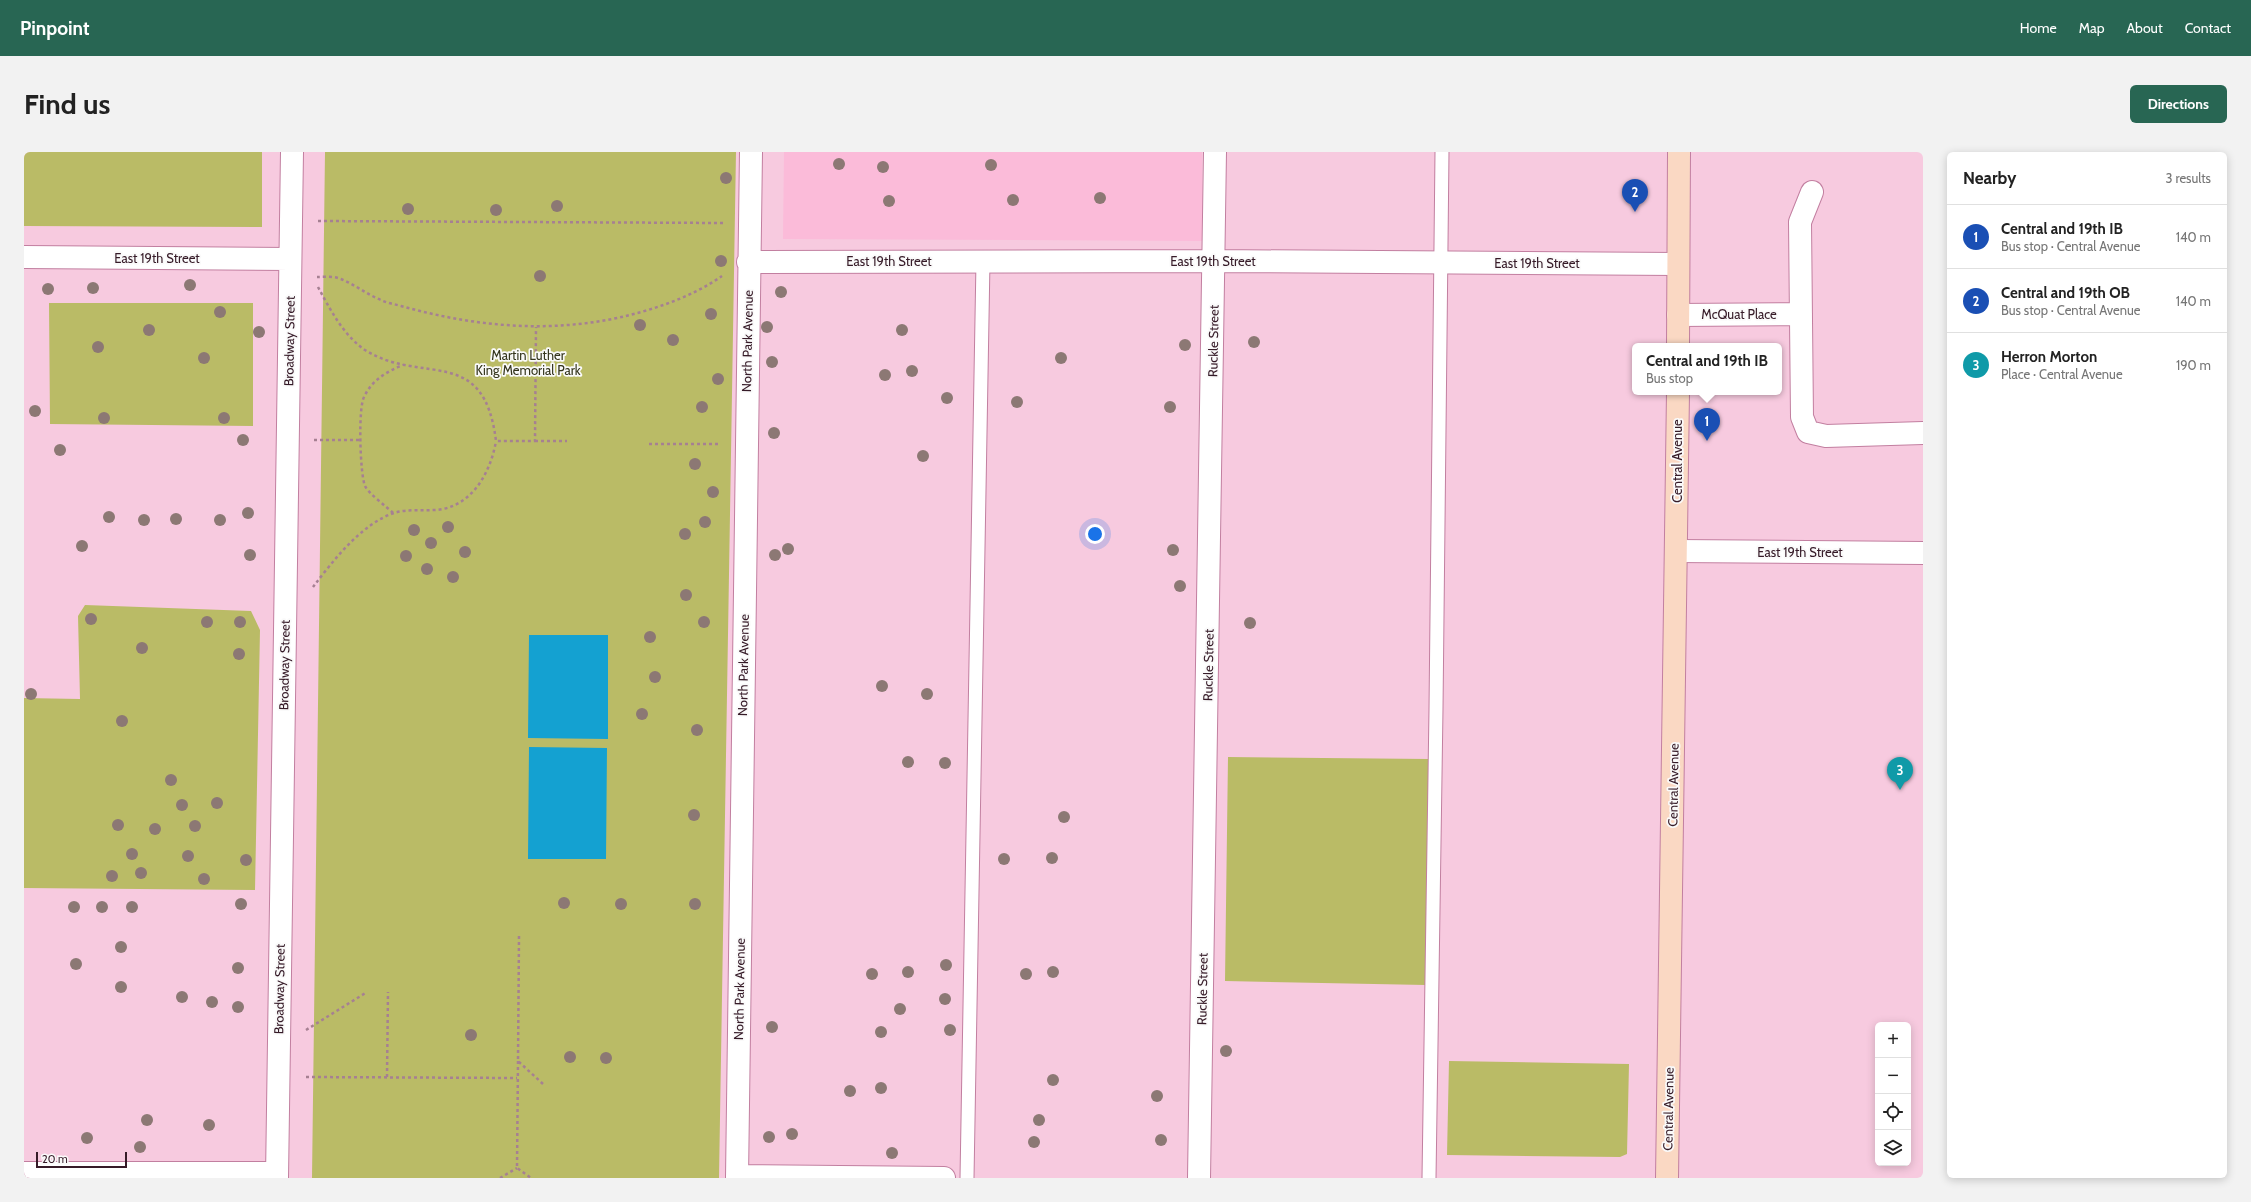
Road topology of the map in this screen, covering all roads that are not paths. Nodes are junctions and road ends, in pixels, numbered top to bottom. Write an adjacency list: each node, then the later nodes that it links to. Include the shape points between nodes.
1 (292, 152): 8 (street, Broadway Street)
2 (751, 152): 11 (street, North Park Avenue)
3 (1215, 152): 10 (street, Ruckle Street)
4 (1442, 152): 12 (lane)
5 (1679, 152): 13 (main road)
6 (1812, 192): 14 (street, via 1800,222)
7 (24, 256): 8 (street, East 19th Street)
8 (290, 259): 22 (street, Broadway Street)
9 (983, 261): 10 (street, East 19th Street); 11 (street, East 19th Street); 25 (lane)
10 (1214, 261): 12 (street, East 19th Street); 26 (street, Ruckle Street)
11 (748, 262): 23 (street, North Park Avenue)
12 (1440, 263): 13 (street, East 19th Street); 27 (lane)
13 (1678, 264): 15 (main road)
14 (1801, 314): 15 (street, McQuat Place); 18 (street, via 1802,417 1808,432 1826,436)
15 (1678, 315): 16 (main road)
16 (1678, 343)
17 (1678, 395): 19 (main road, Central Avenue)
18 (1923, 433)
19 (1676, 551): 20 (street, East 19th Street); 28 (main road, Central Avenue)
20 (1923, 553)
21 (36, 1174): 22 (street)
22 (277, 1176)
23 (737, 1177): 24 (street)
24 (944, 1178)
25 (967, 1178)
26 (1200, 1178)
27 (1429, 1178)
28 (1667, 1178)

